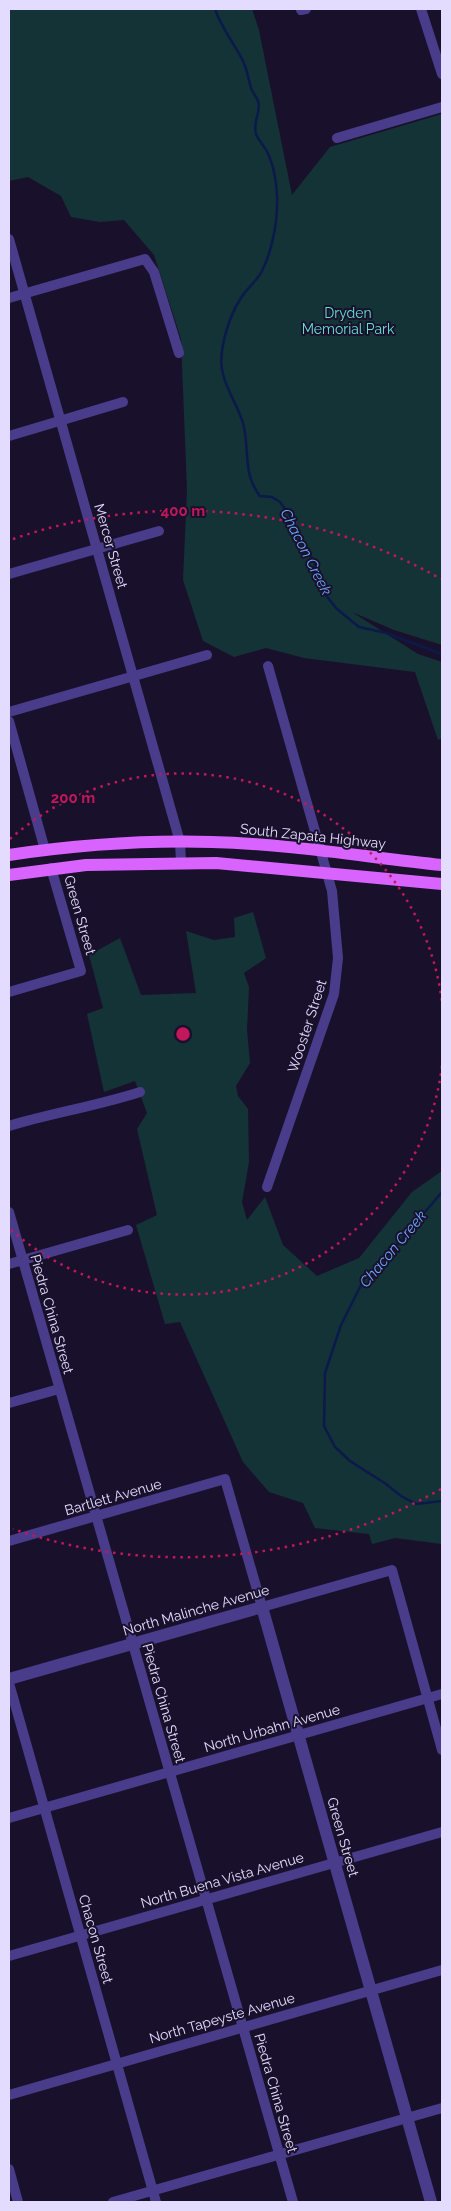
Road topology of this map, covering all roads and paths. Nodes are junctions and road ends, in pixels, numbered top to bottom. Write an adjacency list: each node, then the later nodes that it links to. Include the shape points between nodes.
1 (421, 9): 2 (street)
2 (442, 74)
3 (442, 107): 4 (street)
4 (337, 138)
5 (9, 239): 6 (street, Mercer Street)
6 (24, 293): 7 (street); 8 (street, via 145,259 154,272); 10 (street, Mercer Street)
7 (9, 298)
8 (178, 353)
9 (123, 402): 10 (street)
10 (61, 420): 11 (street); 13 (street, Mercer Street)
11 (9, 436)
12 (159, 531): 13 (street)
13 (98, 549): 14 (street); 17 (street, Mercer Street)
14 (9, 574)
15 (207, 655): 17 (street)
16 (268, 666): 22 (street, Wooster Street)
17 (134, 676): 18 (street); 20 (street, Mercer Street)
18 (9, 712)
19 (9, 721): 21 (street)
20 (180, 842): 21 (main road, South Zapata Highway); 22 (main road, South Zapata Highway, via 241,843); 24 (street, Mercer Street)
21 (45, 850): 23 (main road, South Zapata Highway)
22 (321, 851): 25 (main road, South Zapata Highway); 27 (street, Wooster Street)
23 (9, 856)
24 (181, 862): 26 (main road); 27 (main road)
25 (442, 865)
26 (51, 868): 28 (main road); 30 (street, Green Street, via 81,971)
27 (327, 872): 29 (main road); 33 (street, Wooster Street, via 333,901 338,976)
28 (9, 875)
29 (442, 884)
30 (9, 992)
31 (140, 1092): 32 (street)
32 (9, 1126)
33 (267, 1187)
34 (9, 1212): 36 (street, Piedra China Street)
35 (128, 1230): 36 (street)
36 (22, 1261): 37 (street); 38 (street, Piedra China Street)
37 (9, 1264)
38 (59, 1389): 39 (street); 41 (street, Piedra China Street)
39 (9, 1403)
40 (225, 1479): 41 (street, Bartlett Avenue); 43 (street, Green Street)
41 (96, 1516): 42 (street, Bartlett Avenue); 44 (street, Piedra China Street)
42 (9, 1541)
43 (262, 1607): 44 (street, North Malinche Avenue); 47 (street, North Malinche Avenue, via 392,1570); 48 (street, Green Street)
44 (132, 1644): 45 (street, North Malinche Avenue); 50 (street, Piedra China Street)
45 (9, 1681): 51 (street, Chacon Street)
46 (442, 1694): 47 (street, North Urbahn Avenue)
47 (428, 1698): 48 (street, North Urbahn Avenue); 49 (street)
48 (298, 1735): 50 (street, North Urbahn Avenue); 54 (street, Green Street)
49 (442, 1750)
50 (169, 1771): 51 (street, North Urbahn Avenue); 55 (street, Piedra China Street)
51 (44, 1807): 52 (street, North Urbahn Avenue); 56 (street, Chacon Street)
52 (9, 1818)
53 (442, 1832): 54 (street, North Buena Vista Avenue)
54 (335, 1862): 55 (street, North Buena Vista Avenue); 59 (street, Green Street)
55 (206, 1899): 56 (street, North Buena Vista Avenue); 60 (street, Piedra China Street)
56 (80, 1935): 57 (street, North Buena Vista Avenue); 61 (street, Chacon Street)
57 (9, 1956)
58 (442, 1970): 59 (street, North Tapeyste Avenue)
59 (371, 1990): 60 (street, North Tapeyste Avenue); 64 (street, Green Street)
60 (242, 2027): 61 (street, North Tapeyste Avenue); 65 (street, Piedra China Street)
61 (117, 2062): 62 (street, North Tapeyste Avenue); 67 (street, Chacon Street)
62 (9, 2095)
63 (442, 2108): 64 (street)
64 (408, 2118): 65 (street); 72 (street, Green Street)
65 (279, 2154): 67 (street); 71 (street, Piedra China Street)
66 (9, 2169): 68 (street)
67 (153, 2191): 69 (street); 70 (street, Chacon Street)
68 (18, 2202)
69 (113, 2202)
70 (156, 2202)
71 (293, 2202)
72 (432, 2202)

